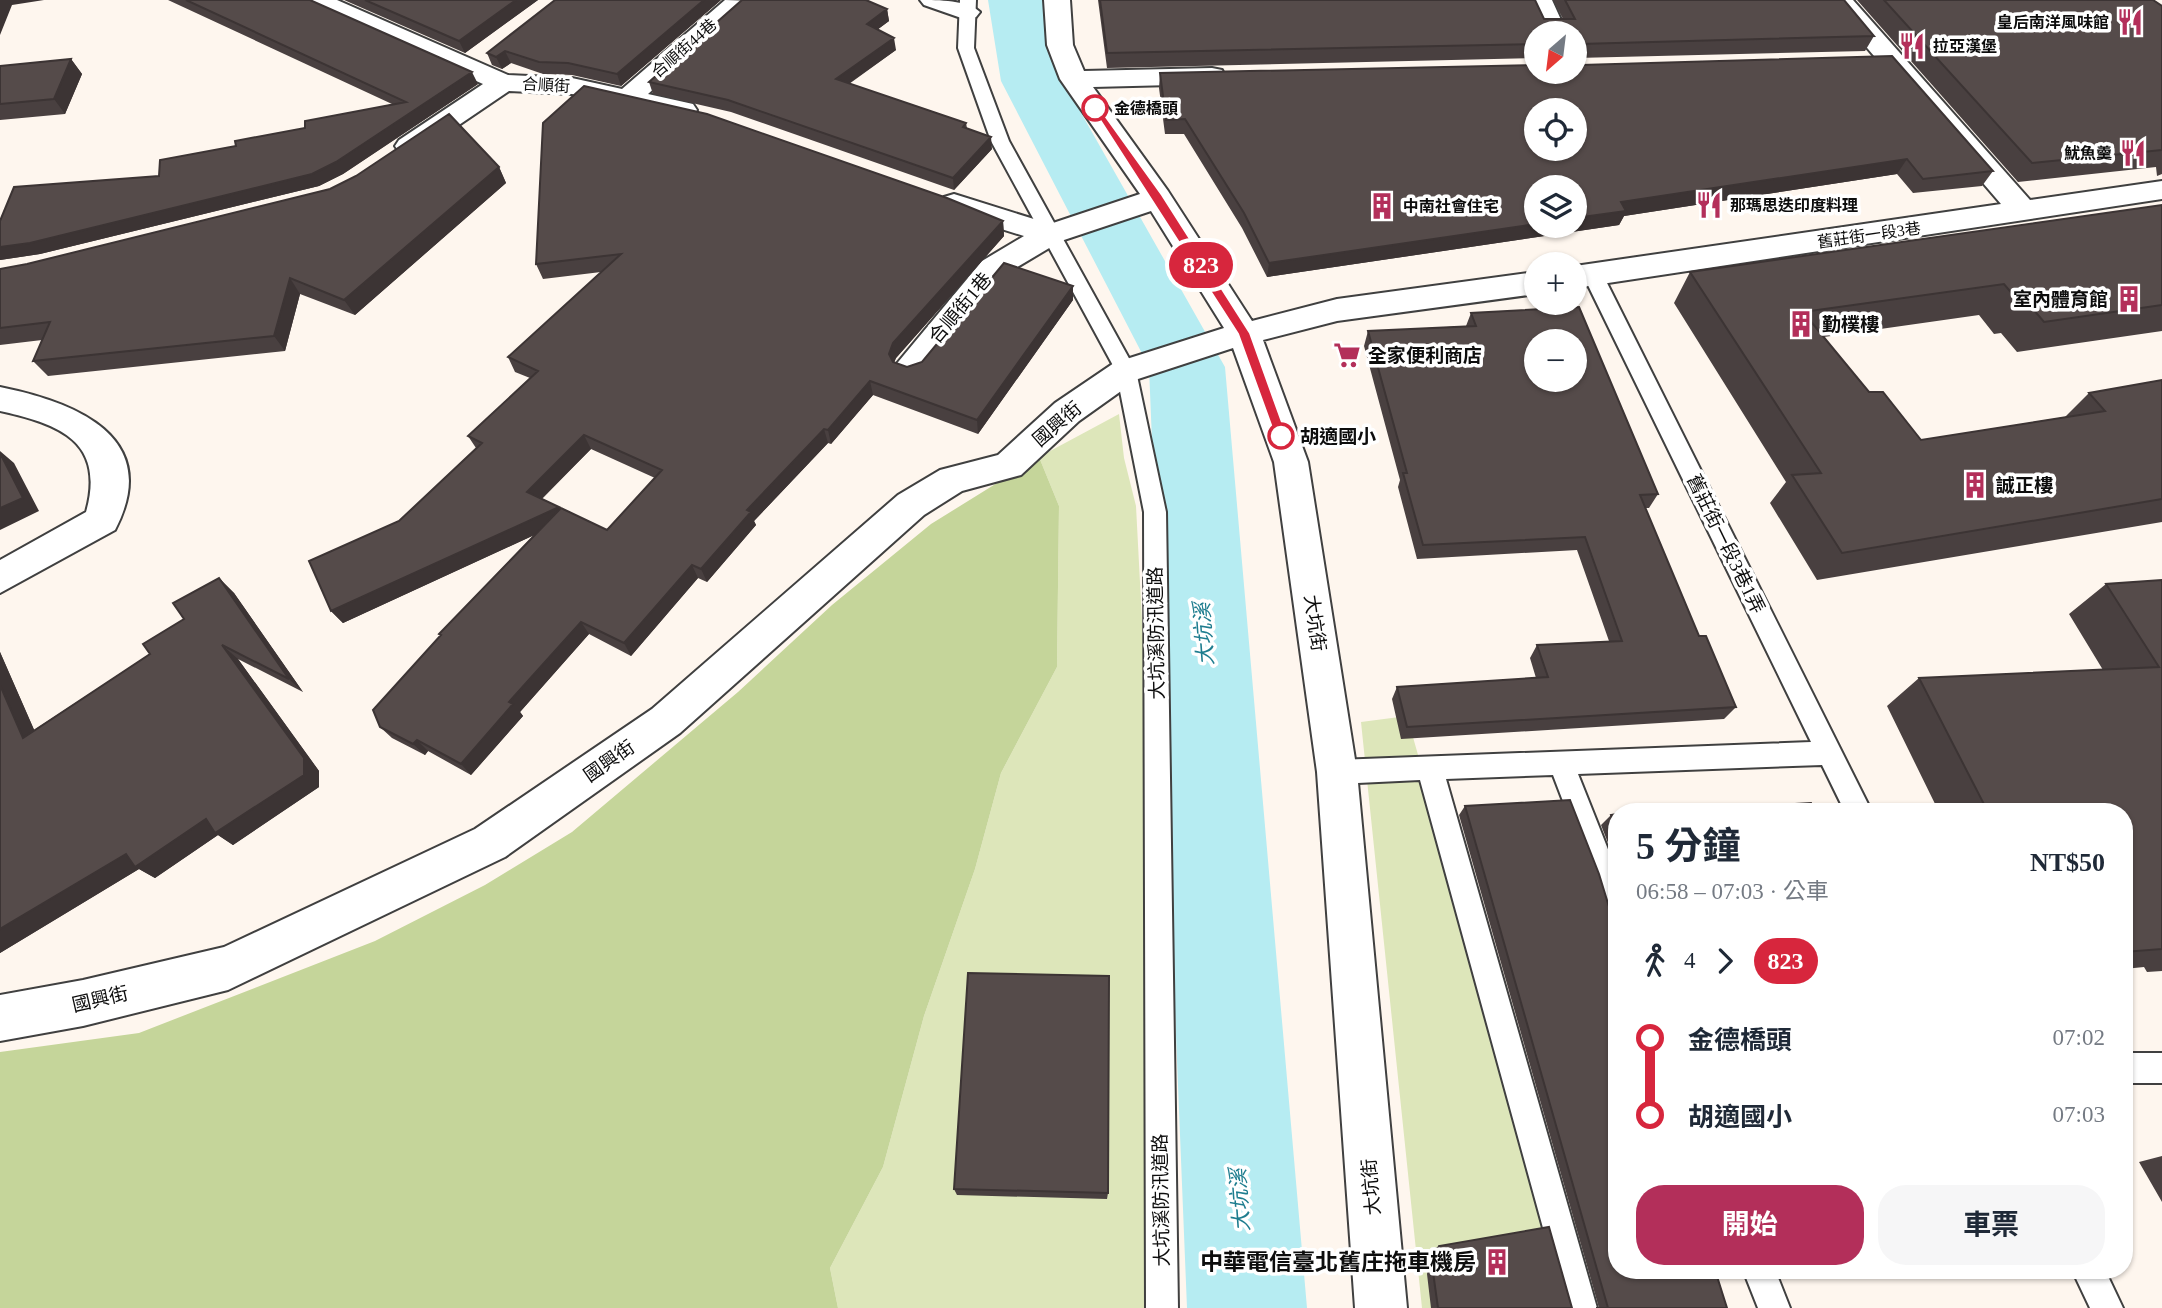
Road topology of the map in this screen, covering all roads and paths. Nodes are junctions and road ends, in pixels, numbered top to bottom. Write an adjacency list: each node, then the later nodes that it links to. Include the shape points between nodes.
1 (316, 0): 13 (street, 合順街, via 478,60)
2 (933, 0): 7 (street)
3 (1057, 0): 12 (street, 大坑街, via 1060,45)
4 (1539, 0): 8 (street)
5 (1839, 0): 9 (street)
6 (738, 1): 14 (street, 合順街44巷)
7 (967, 6): 21 (lane, 大坑溪防汛道路, via 966,48 1000,141)
8 (1549, 21)
9 (1893, 60): 10 (street); 20 (street)
10 (1865, 61)
11 (1237, 75): 12 (street)
12 (1074, 79): 19 (street, 大坑街)
13 (503, 83): 14 (street, 合順街, via 572,86); 16 (street)
14 (630, 96): 15 (street, 合順街)
15 (707, 116)
16 (388, 160)
17 (2162, 190): 20 (street, 舊莊街一段3巷)
18 (931, 195): 21 (street)
19 (1150, 201): 21 (street, 合順街1巷); 25 (street, 大坑街)
20 (2024, 212): 22 (street, 舊莊街一段3巷)
21 (1056, 232): 26 (street, 合順街1巷, via 993,268); 27 (lane, 大坑溪防汛道路)
22 (1587, 276)
23 (1587, 282): 30 (lane, 舊莊街一段3巷1弄)
24 (1524, 285): 25 (street, via 1337,310)
25 (1231, 337): 27 (street, 國興街); 33 (street, 大坑街, via 1291,461)
26 (910, 367)
27 (1133, 369): 36 (street, 國興街, via 1067,412 1009,466 951,480 911,505 666,721 491,843 228,968); 41 (lane, 大坑溪防汛道路, via 1155,512)
28 (0, 399): 29 (street, via 42,406 76,425 102,444 113,480 102,520)
29 (0, 578)
30 (1829, 753): 31 (lane); 34 (lane, 舊莊街一段3巷1弄)
31 (1561, 763): 32 (lane); 35 (lane)
32 (1430, 768): 33 (lane); 43 (lane)
33 (1337, 772): 42 (street, 大坑街)
34 (1854, 803)
35 (1608, 884)
36 (0, 1018)
37 (2133, 1068): 38 (lane)
38 (2162, 1068)
39 (1763, 1279): 44 (lane)
40 (2092, 1279): 45 (lane)
41 (1162, 1308)
42 (1381, 1308)
43 (1581, 1308)
44 (1774, 1308)
45 (2107, 1308)

